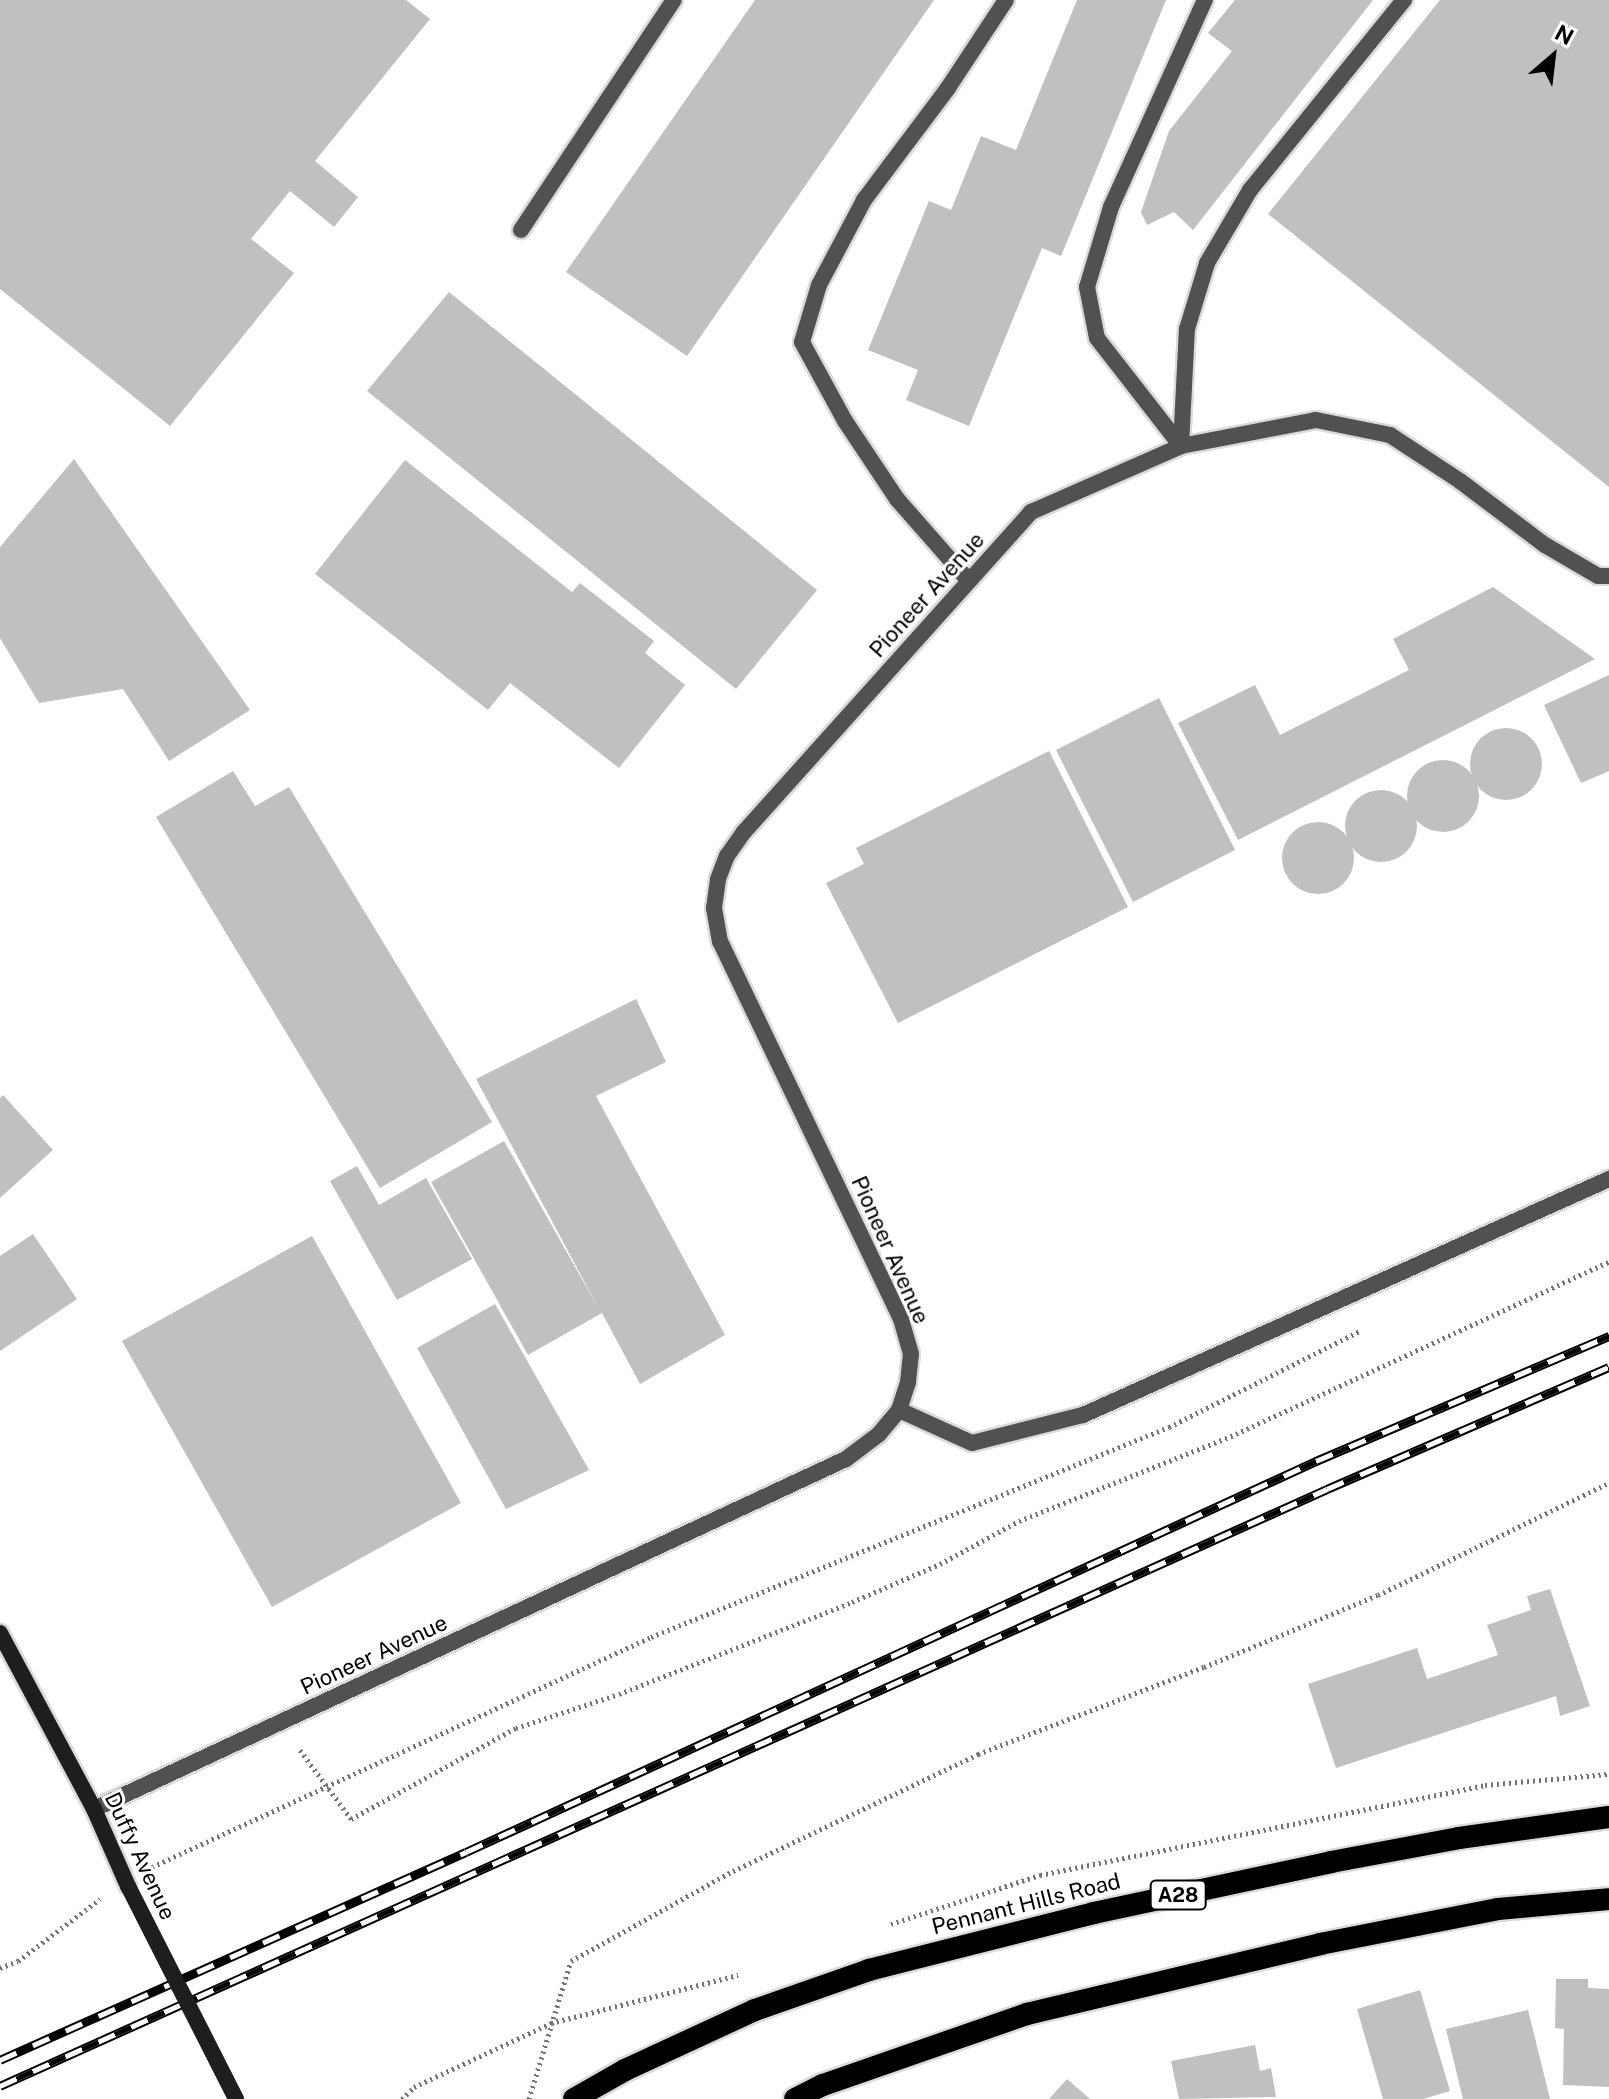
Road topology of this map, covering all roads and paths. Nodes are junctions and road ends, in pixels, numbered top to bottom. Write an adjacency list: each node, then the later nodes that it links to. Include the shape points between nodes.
1 (674, 0): 5 (street)
2 (1006, 0): 8 (street, via 864,200 819,285 802,342 845,421 897,499)
3 (1205, 0): 6 (street, via 1111,207 1087,287 1097,338)
4 (1404, 0): 6 (street, via 1250,190 1207,263 1187,329)
5 (521, 230)
6 (1181, 446): 7 (street, Pioneer Avenue, via 1316,420 1390,435 1545,545 1598,576); 8 (street, Pioneer Avenue, via 1031,512)
7 (1609, 576)
8 (969, 581): 12 (street, Pioneer Avenue, via 744,832 727,856 714,908 720,942 901,1319 911,1354)
9 (1609, 1179): 12 (street, via 1083,1415 972,1443)
10 (1609, 1262): 16 (path, via 1236,1434 1019,1521 940,1564 619,1694 516,1728 351,1819)
11 (1368, 1327): 16 (path, via 1169,1427 651,1637)
12 (899, 1410): 15 (street, Pioneer Avenue, via 879,1434 846,1459)
13 (1609, 1483): 23 (path, via 1378,1595 978,1754 733,1871 571,1961)
14 (0, 1633): 17 (main road, Duffy Avenue)
15 (281, 1723): 16 (path); 17 (street, Pioneer Avenue)
16 (327, 1787): 19 (path)
17 (94, 1809): 19 (main road, Duffy Avenue)
18 (1609, 1817): 24 (highway, Pennant Hills Road / A28, via 1331,1862 1094,1913 869,1970 755,2010)
19 (127, 1883): 21 (path, via 18,1961); 22 (main road, Duffy Avenue, bridge)
20 (1609, 1899): 25 (highway, via 1498,1909 1350,1938 1042,2011)
21 (0, 1968)
22 (236, 2099)
23 (529, 2099)
24 (574, 2099)
25 (795, 2099)

